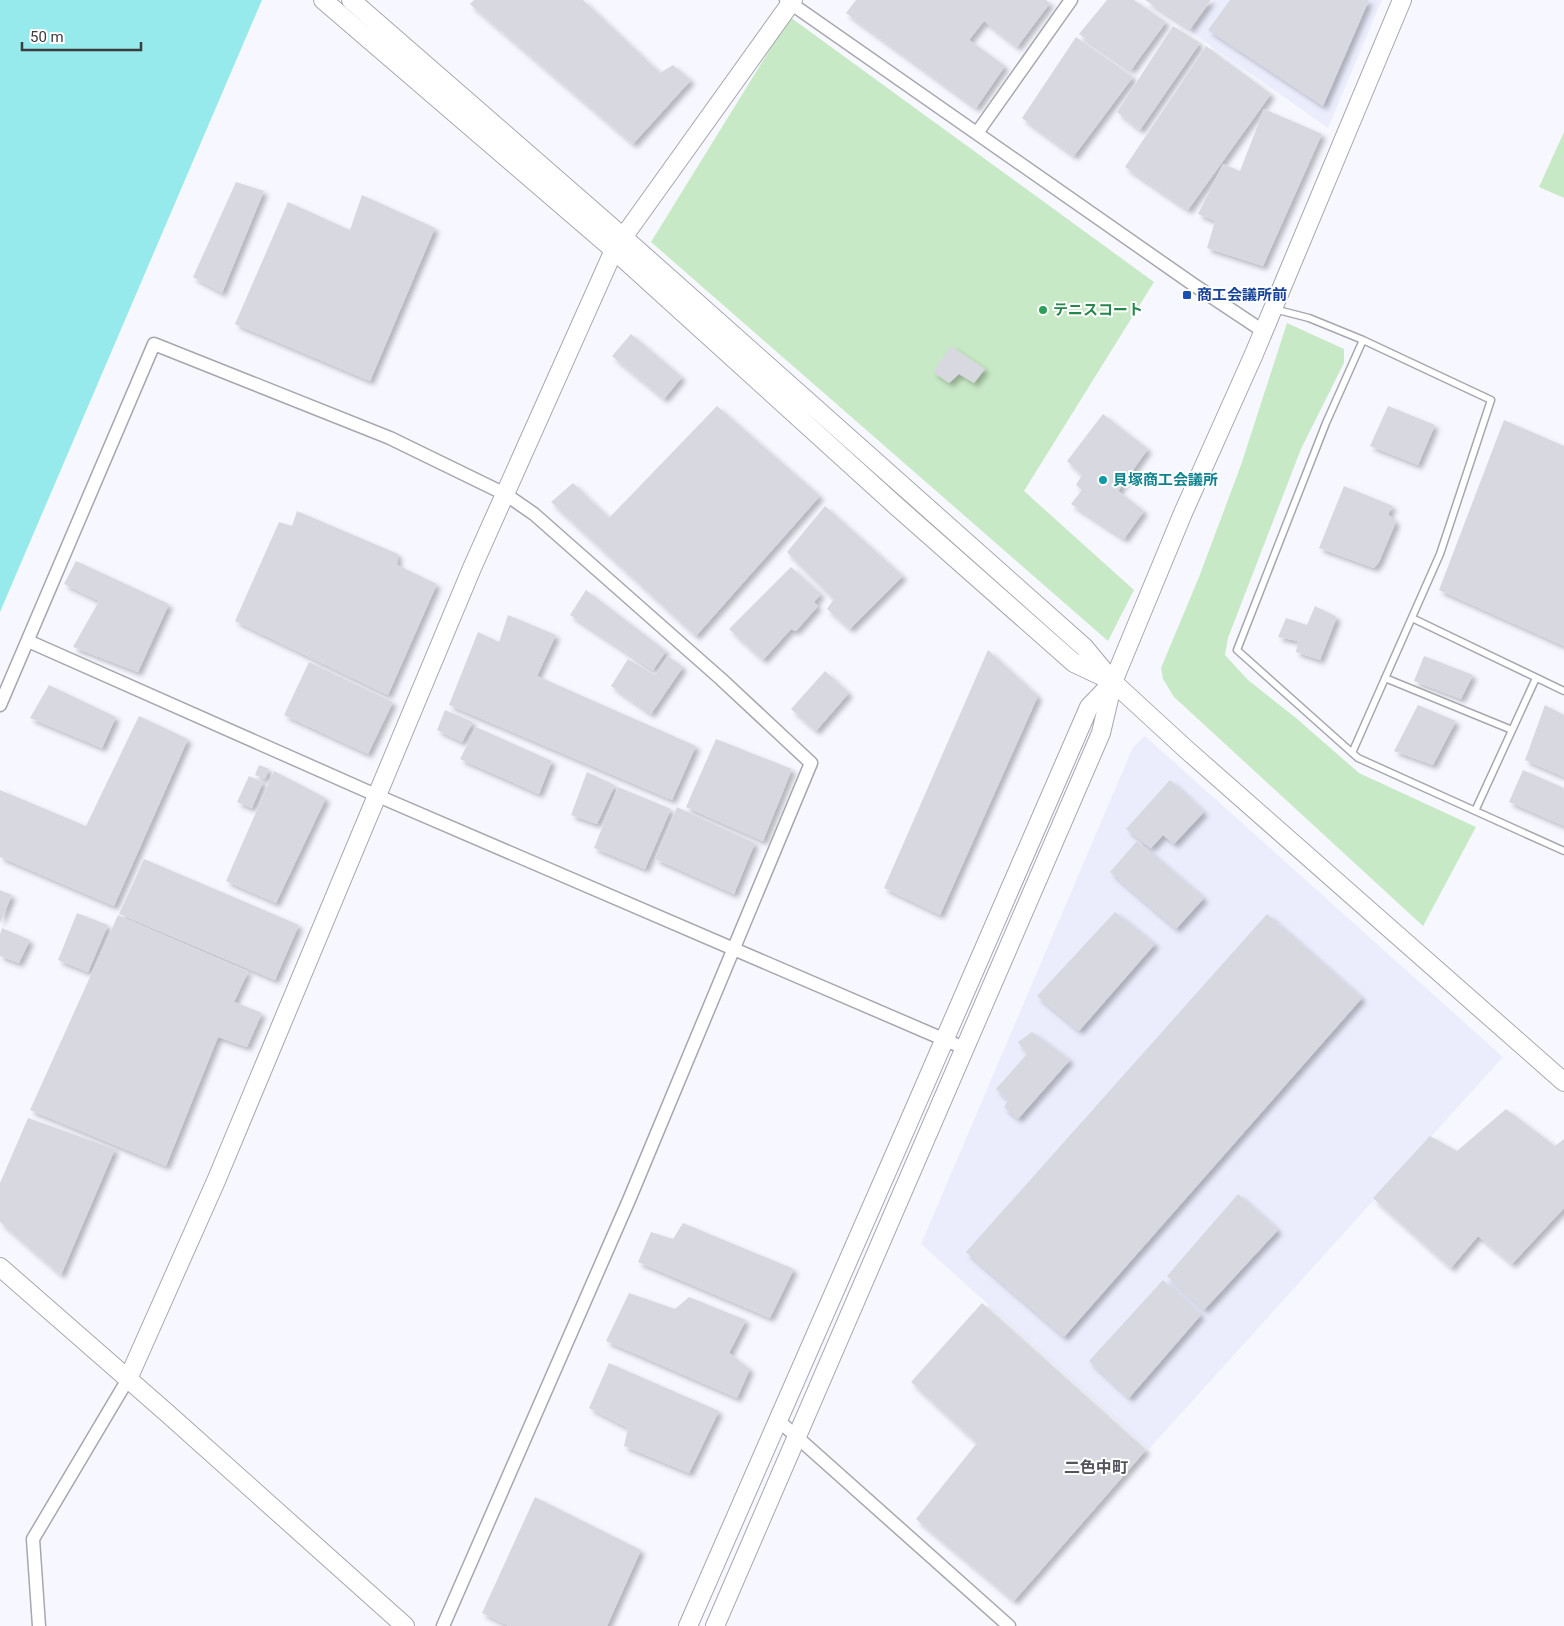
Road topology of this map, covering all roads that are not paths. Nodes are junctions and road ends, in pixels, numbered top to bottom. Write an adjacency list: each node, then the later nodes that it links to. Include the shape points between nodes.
1 (323, 0): 7 (street)
2 (351, 0): 7 (street)
3 (1071, 0): 6 (street)
4 (1402, 0): 8 (street)
5 (789, 1): 6 (street); 7 (street)
6 (977, 133): 9 (street)
7 (618, 243): 11 (street); 16 (street, via 894,504 1074,663)
8 (1273, 309): 9 (street); 10 (lane, via 1309,318)
9 (1263, 331): 16 (street)
10 (1362, 340): 12 (lane, via 1491,400 1440,554); 20 (lane, via 1237,650)
11 (506, 494): 13 (street, via 390,438 154,344); 21 (street); 24 (street, via 534,514 714,672 811,763)
12 (1412, 618): 14 (lane); 15 (lane)
13 (28, 641): 18 (street); 21 (street)
14 (1385, 678): 19 (lane); 20 (lane)
15 (1536, 678): 17 (lane); 19 (lane)
16 (1113, 682): 25 (street, via 1088,707); 26 (street, via 1101,733); 27 (street)
17 (1564, 691)
18 (0, 705)
19 (1512, 730): 22 (lane)
20 (1352, 753): 22 (lane)
21 (378, 796): 24 (street); 29 (street, via 216,1181)
22 (1475, 811): 23 (lane)
23 (1564, 851)
24 (734, 950): 25 (street); 34 (street)
25 (943, 1039): 26 (street); 30 (street)
26 (964, 1048): 31 (street)
27 (1564, 1082)
28 (0, 1267): 29 (street)
29 (128, 1380): 32 (street, via 34,1539); 33 (street)
30 (779, 1420): 31 (street); 35 (street)
31 (797, 1437): 36 (street); 37 (street)
32 (39, 1626)
33 (405, 1626)
34 (443, 1626)
35 (688, 1626)
36 (715, 1626)
37 (1009, 1626)

